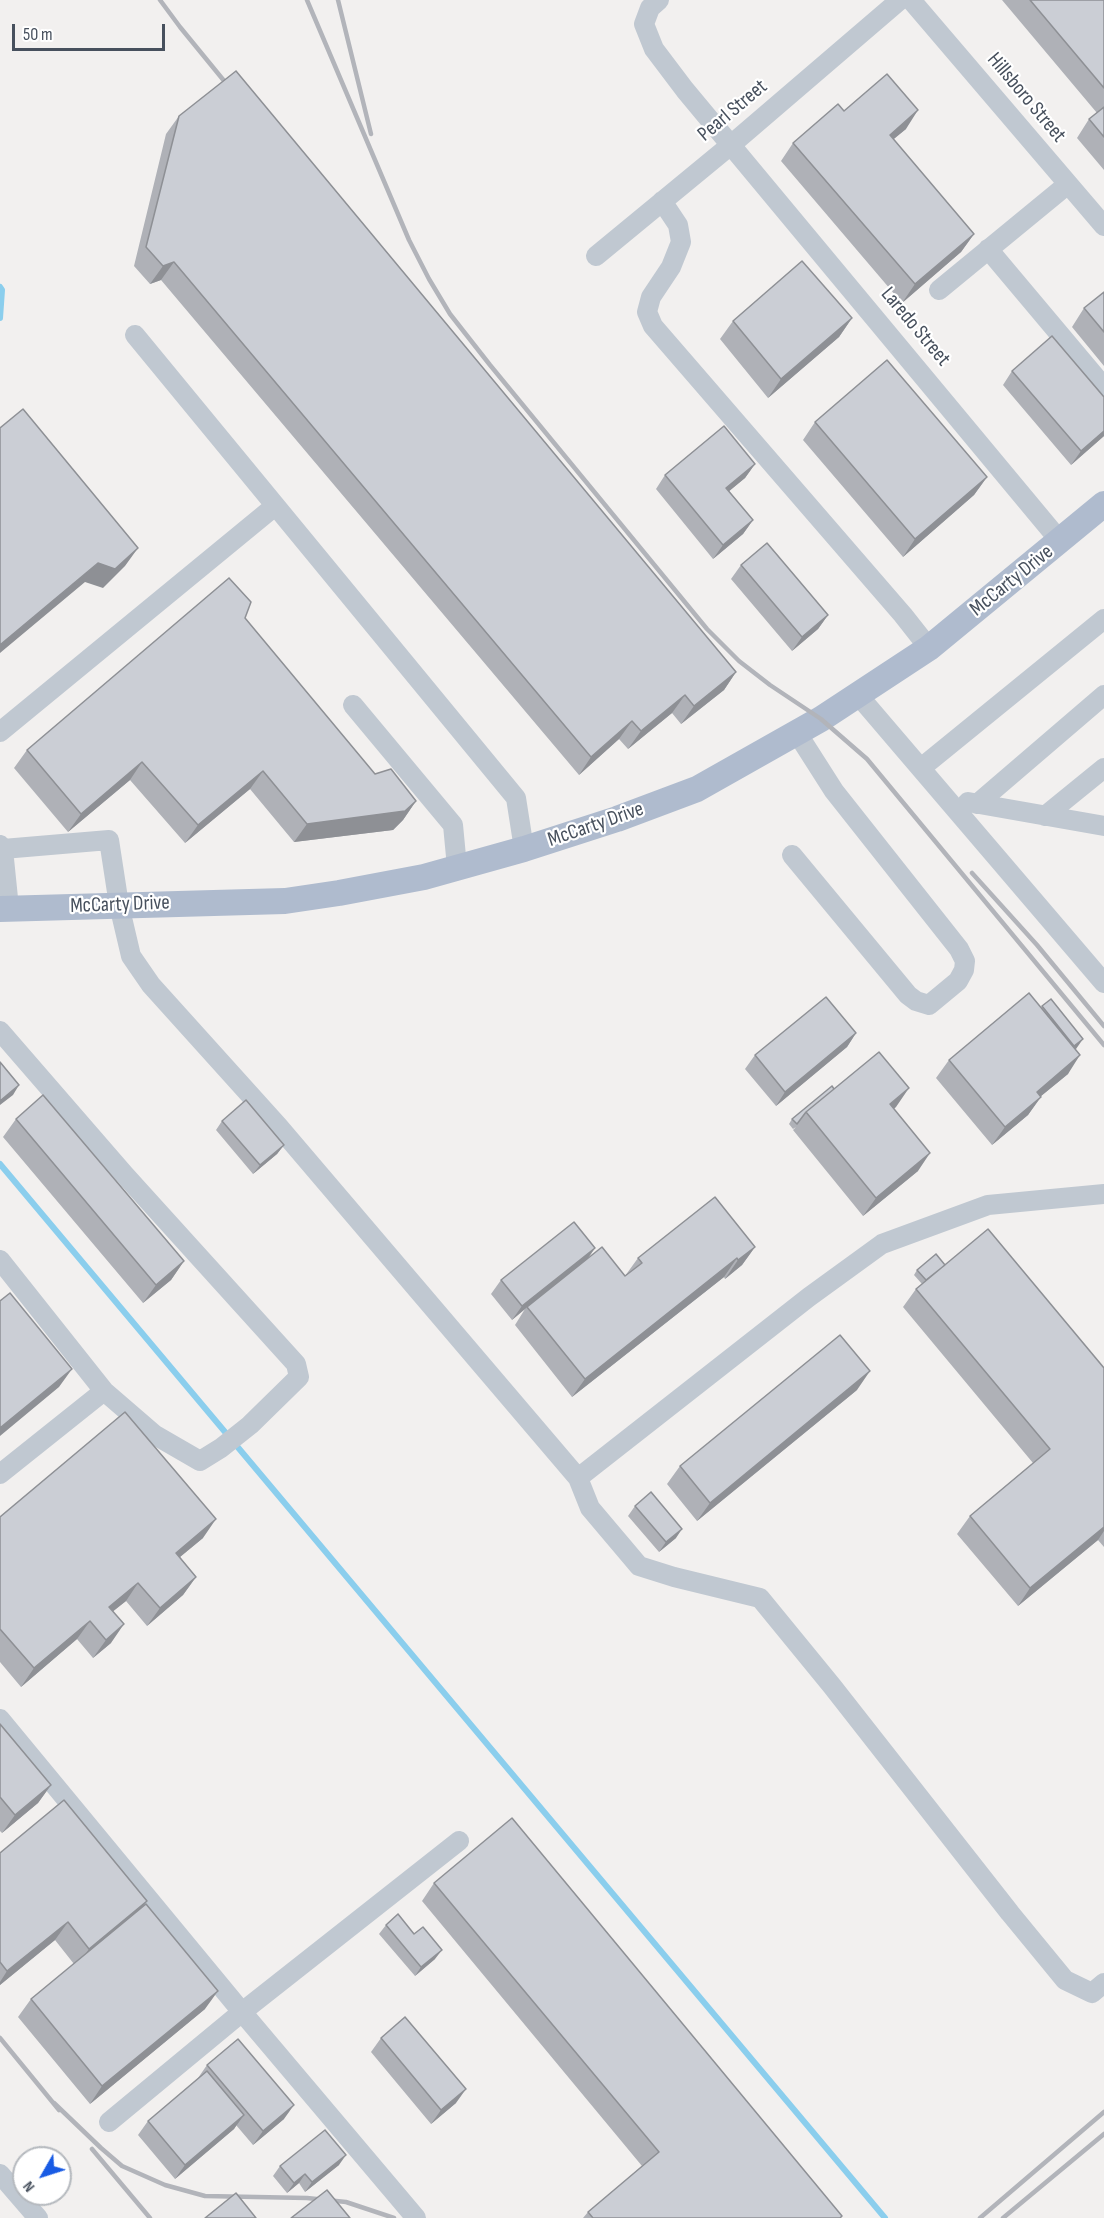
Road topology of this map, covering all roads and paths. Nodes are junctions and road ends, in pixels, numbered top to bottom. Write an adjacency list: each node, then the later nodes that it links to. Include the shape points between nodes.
1 (660, 0): 4 (street, Laredo Street, via 650,8 644,24 654,49)
2 (900, 0): 4 (street, Pearl Street)
3 (911, 0): 5 (street, Hillsboro Street)
4 (732, 144): 6 (street, Pearl Street); 15 (street, Laredo Street)
5 (1068, 184): 7 (street, Hillsboro Street); 8 (street)
6 (662, 201): 9 (street, Pearl Street); 17 (street, via 678,225 681,242 671,267 651,297 647,312 652,326)
7 (1104, 226)
8 (988, 249): 10 (street); 12 (street)
9 (596, 256)
10 (939, 290)
11 (135, 335): 14 (street)
12 (1104, 387)
13 (1104, 504): 15 (main road, McCarty Drive)
14 (275, 506): 21 (street); 30 (street, via 516,798)
15 (1060, 541): 17 (main road, McCarty Drive)
16 (1104, 619): 23 (street)
17 (929, 648): 18 (main road, McCarty Drive)
18 (858, 695): 22 (main road, McCarty Drive); 23 (street)
19 (1104, 695): 26 (street)
20 (353, 705): 32 (street, via 453,825)
21 (0, 732)
22 (797, 733): 30 (main road, McCarty Drive, via 697,789); 31 (street, via 834,791 959,949 964,970 958,981 930,1005 908,995)
23 (921, 768): 25 (street)
24 (1104, 768): 27 (street)
25 (947, 799): 26 (street); 35 (street)
26 (977, 804): 27 (street)
27 (1045, 816): 28 (street)
28 (1104, 826)
29 (2, 847): 33 (street, via 109,840); 34 (street)
30 (524, 849): 32 (main road, McCarty Drive)
31 (792, 855)
32 (457, 867): 33 (main road, McCarty Drive, via 285,901)
33 (119, 905): 34 (main road, McCarty Drive); 42 (street, via 131,956 151,985 279,1127)
34 (4, 908)
35 (1097, 961): 36 (street)
36 (1104, 983)
37 (0, 1031): 40 (street, via 123,1174 296,1364 299,1377 242,1431 200,1461 155,1435)
38 (1104, 1194): 42 (street, via 988,1205 882,1244)
39 (0, 1260): 40 (street)
40 (104, 1390): 41 (street)
41 (0, 1474)
42 (578, 1478): 45 (street, via 590,1508 639,1566 760,1598 1065,1980 1092,1993)
43 (0, 1719): 46 (street)
44 (459, 1842): 46 (street)
45 (1104, 1983)
46 (242, 2012): 47 (street); 50 (street)
47 (109, 2122)
48 (0, 2174): 49 (street)
49 (38, 2218)
50 (416, 2218)

